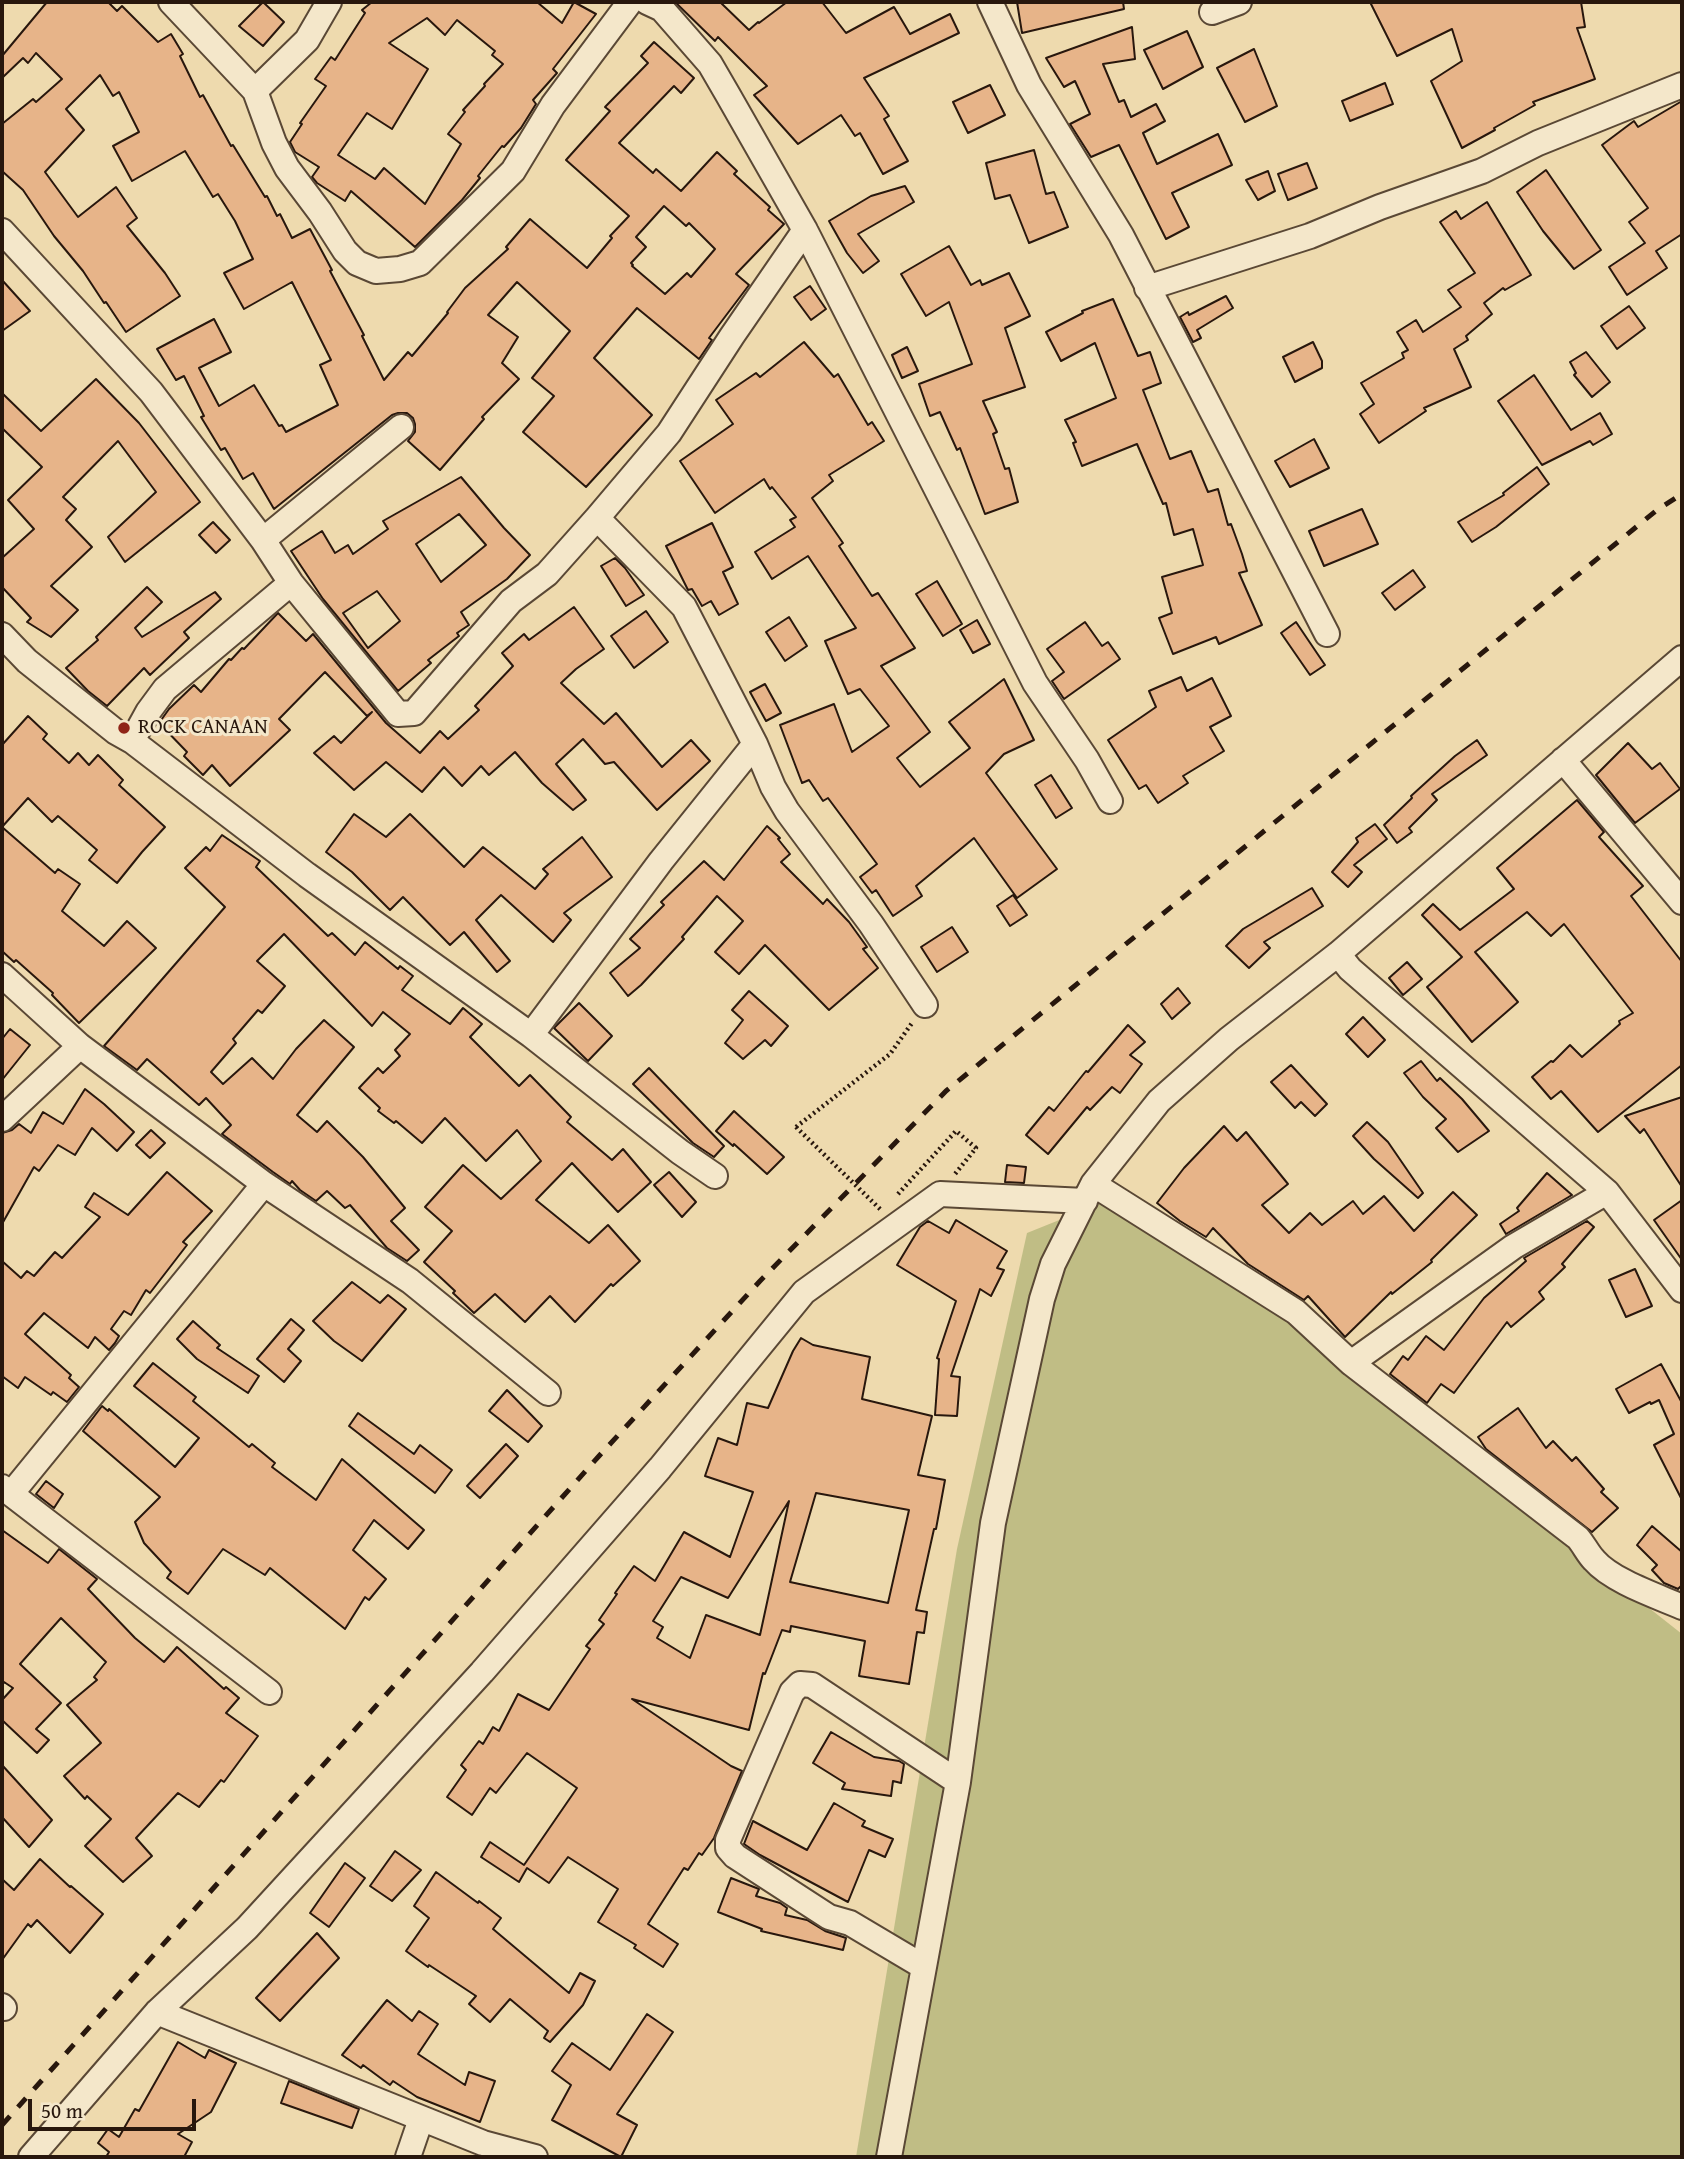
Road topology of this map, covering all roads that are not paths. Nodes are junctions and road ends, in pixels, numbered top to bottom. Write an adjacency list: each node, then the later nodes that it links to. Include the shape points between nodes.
1 (171, 2): 9 (street)
2 (329, 2): 9 (street, via 307,40)
3 (630, 2): 9 (street, via 553,105 513,171 420,263 400,269 376,271 357,263 345,251 287,168)
4 (647, 2): 10 (street, via 662,9 710,64)
5 (990, 2): 12 (street, via 1029,85 1121,234)
6 (1239, 2): 7 (street)
7 (1212, 12)
8 (1682, 85): 12 (street, via 1482,171 1310,236)
9 (255, 91)
10 (805, 230): 14 (street, via 669,433); 23 (street, via 1035,683)
11 (2, 231): 15 (street, via 151,392)
12 (1147, 288): 17 (street)
13 (401, 426): 15 (street)
14 (597, 518): 16 (street, via 547,574 511,601 414,713 398,713); 21 (street, via 684,607)
15 (263, 540): 16 (street)
16 (291, 583): 20 (street, via 165,689)
17 (1327, 634)
18 (2, 635): 20 (street, via 27,661)
19 (1682, 658): 22 (street)
20 (132, 741): 28 (street, via 307,875)
21 (755, 744): 27 (street, via 787,811); 28 (street)
22 (1563, 760): 24 (street); 25 (street)
23 (1110, 801)
24 (1682, 902)
25 (1338, 954): 33 (street, via 1183,1077); 34 (street, via 1350,970)
26 (2, 975): 29 (street)
27 (925, 1005)
28 (531, 1035): 31 (street)
29 (80, 1046): 30 (street); 32 (street)
30 (2, 1119)
31 (715, 1176)
32 (264, 1184): 37 (street, via 410,1281); 38 (street)
33 (1089, 1192): 36 (street, via 1296,1312); 41 (street, via 1053,1264 1042,1299 993,1523); 43 (street, via 940,1194 804,1292 660,1468 482,1672 247,1928)
34 (1607, 1192): 35 (street); 36 (street, via 1513,1247)
35 (1682, 1290)
36 (1351, 1363): 39 (street, via 1578,1538 1594,1561 1649,1594)
37 (548, 1393)
38 (6, 1490): 40 (street)
39 (1682, 1607)
40 (269, 1692)
41 (958, 1782): 42 (street); 42 (street, via 812,1685 800,1684 792,1692 728,1840 735,1856 829,1917 850,1923)
42 (924, 1967): 48 (street)
43 (157, 2012): 44 (street); 45 (street)
44 (421, 2119): 46 (street); 47 (street)
45 (31, 2157)
46 (408, 2157)
47 (535, 2157)
48 (889, 2157)

